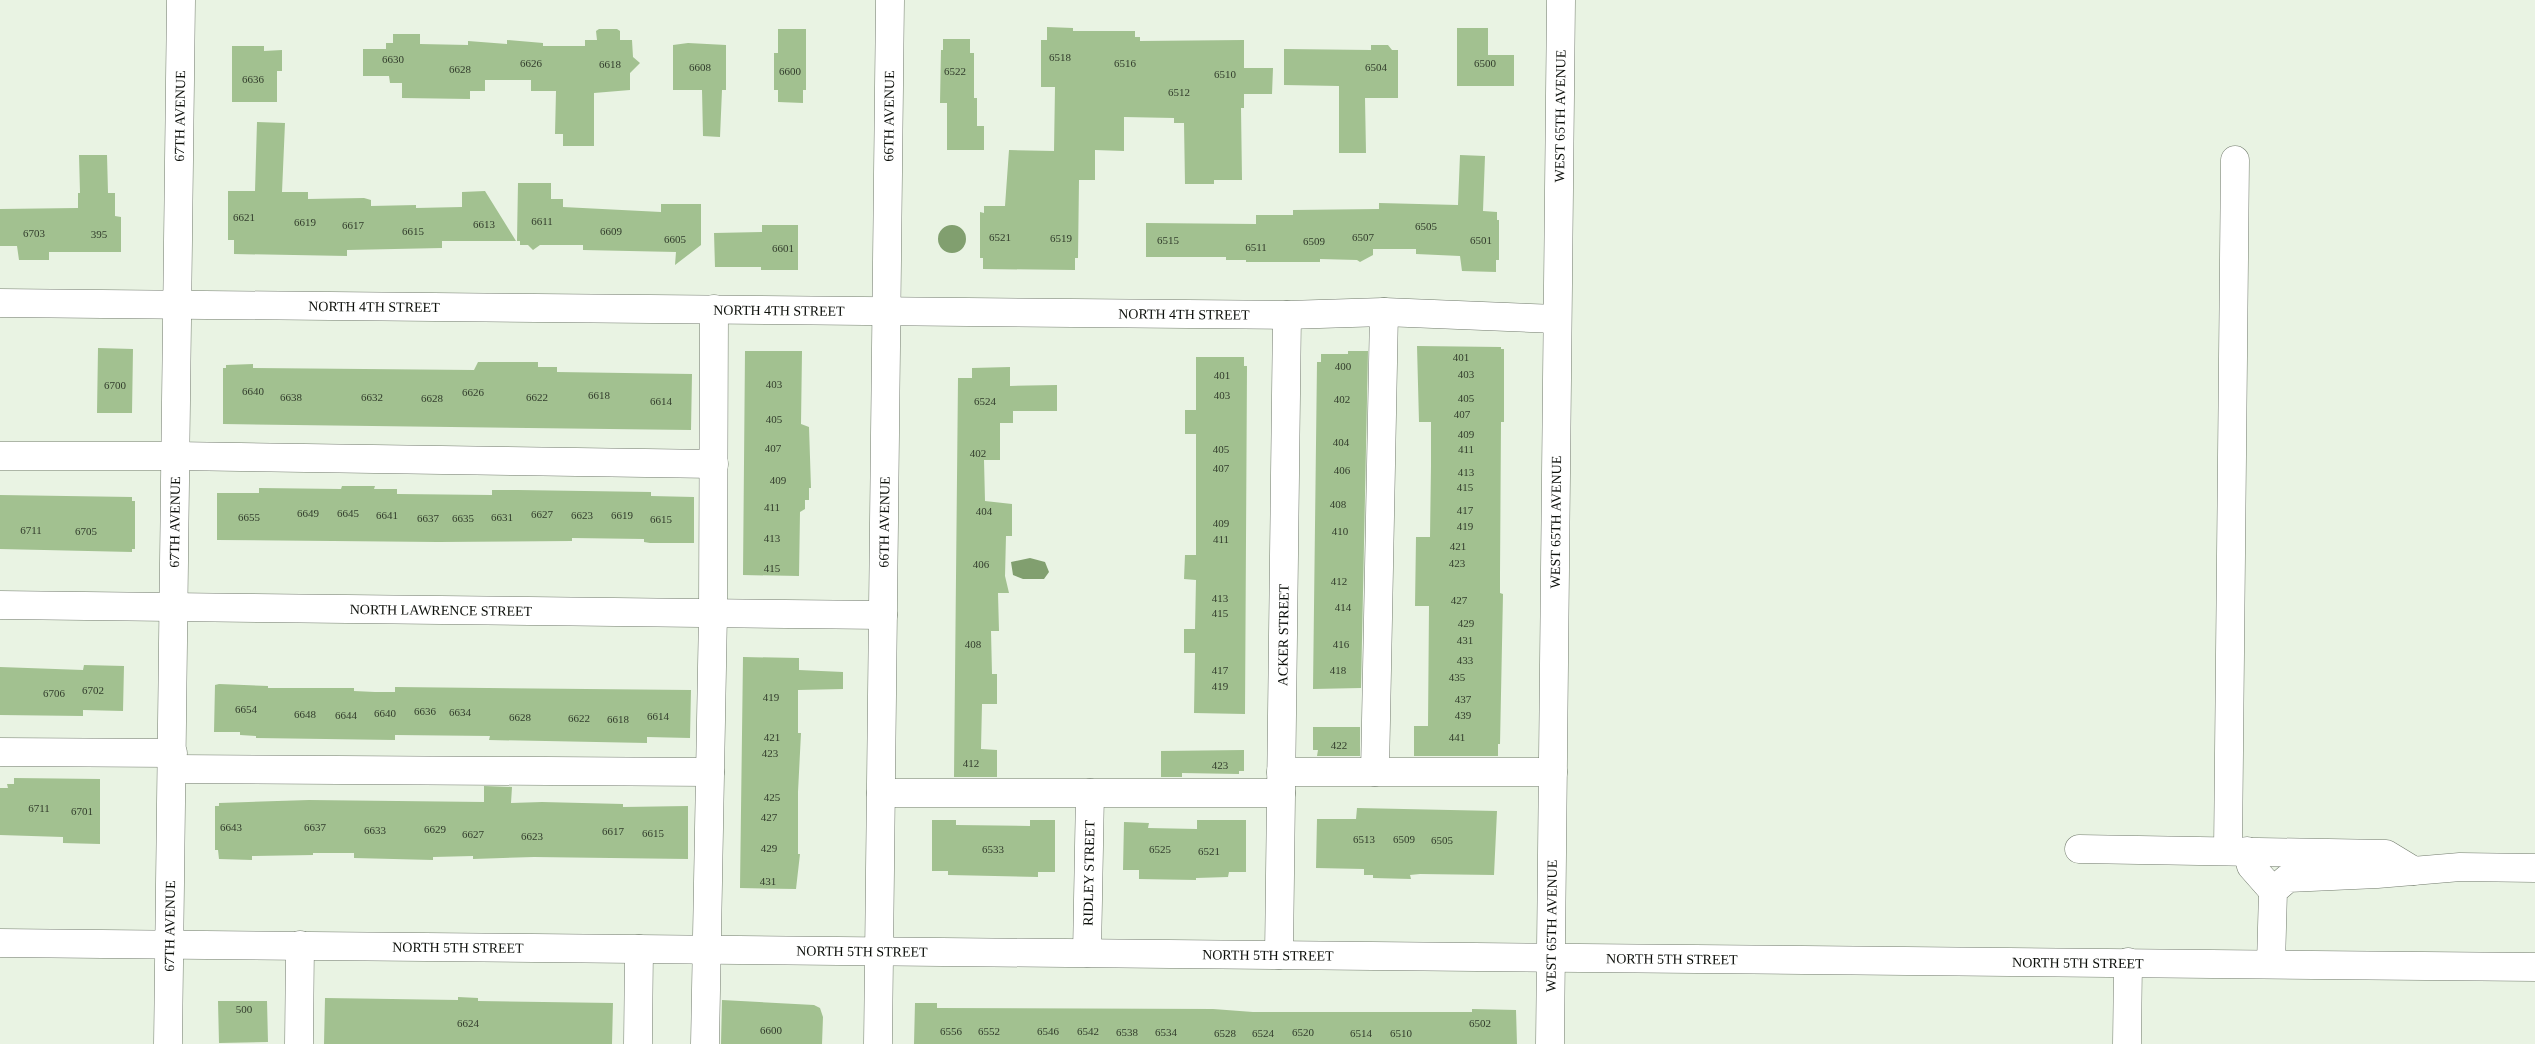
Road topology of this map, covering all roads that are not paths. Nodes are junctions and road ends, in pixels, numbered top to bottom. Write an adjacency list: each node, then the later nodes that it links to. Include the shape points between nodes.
1 (181, 0): 6 (street, 67TH AVENUE)
2 (890, 0): 8 (street, 66TH AVENUE)
3 (1561, 0): 11 (street, WEST 65TH AVENUE)
4 (2235, 160): 28 (street)
5 (0, 303): 6 (street, NORTH 4TH STREET)
6 (178, 306): 7 (street, NORTH 4TH STREET); 13 (street, 67TH AVENUE)
7 (714, 309): 8 (street, NORTH 4TH STREET); 14 (street)
8 (886, 310): 10 (street, NORTH 4TH STREET); 18 (street, 66TH AVENUE)
9 (1384, 312): 10 (street, NORTH 4TH STREET); 11 (street, NORTH 4TH STREET); 22 (street)
10 (1287, 315): 24 (street, ACKER STREET)
11 (1557, 319): 23 (street, WEST 65TH AVENUE)
12 (0, 456): 13 (street)
13 (176, 456): 14 (street); 16 (street, 67TH AVENUE)
14 (714, 464): 17 (street)
15 (0, 605): 16 (street, NORTH LAWRENCE STREET)
16 (174, 605): 17 (street, NORTH LAWRENCE STREET); 20 (street, 67TH AVENUE)
17 (713, 613): 18 (street, NORTH LAWRENCE STREET); 21 (street)
18 (883, 615): 25 (street, 66TH AVENUE)
19 (0, 752): 20 (street)
20 (173, 761): 21 (street); 33 (street, 67TH AVENUE)
21 (710, 772): 36 (street)
22 (1375, 772): 23 (street); 24 (street)
23 (1553, 772): 40 (street, WEST 65TH AVENUE)
24 (1281, 783): 26 (street); 39 (street, ACKER STREET)
25 (881, 793): 26 (street); 37 (street, 66TH AVENUE)
26 (1090, 793): 38 (street, RIDLEY STREET)
27 (2079, 848): 28 (street)
28 (2238, 851): 30 (street, via 2386,854); 31 (street)
29 (2535, 868): 30 (street, via 2460,867)
30 (2414, 871): 31 (street, via 2288,878)
31 (2273, 892): 42 (street)
32 (0, 943): 33 (street, NORTH 5TH STREET)
33 (171, 944): 34 (street, NORTH 5TH STREET); 44 (street, 67TH AVENUE)
34 (300, 945): 35 (street, NORTH 5TH STREET); 45 (street)
35 (639, 948): 36 (street, NORTH 5TH STREET); 46 (street)
36 (708, 949): 37 (street, NORTH 5TH STREET); 47 (street)
37 (879, 951): 38 (street, NORTH 5TH STREET); 48 (street, 66TH AVENUE)
38 (1087, 953): 39 (street, NORTH 5TH STREET)
39 (1280, 955): 40 (street, NORTH 5TH STREET)
40 (1551, 957): 41 (street, NORTH 5TH STREET); 49 (street, WEST 65TH AVENUE)
41 (2128, 962): 42 (street, NORTH 5TH STREET); 50 (street)
42 (2272, 964): 43 (street, NORTH 5TH STREET)
43 (2535, 966)
44 (168, 1044)
45 (299, 1044)
46 (638, 1044)
47 (705, 1044)
48 (878, 1044)
49 (1550, 1044)
50 (2127, 1044)

